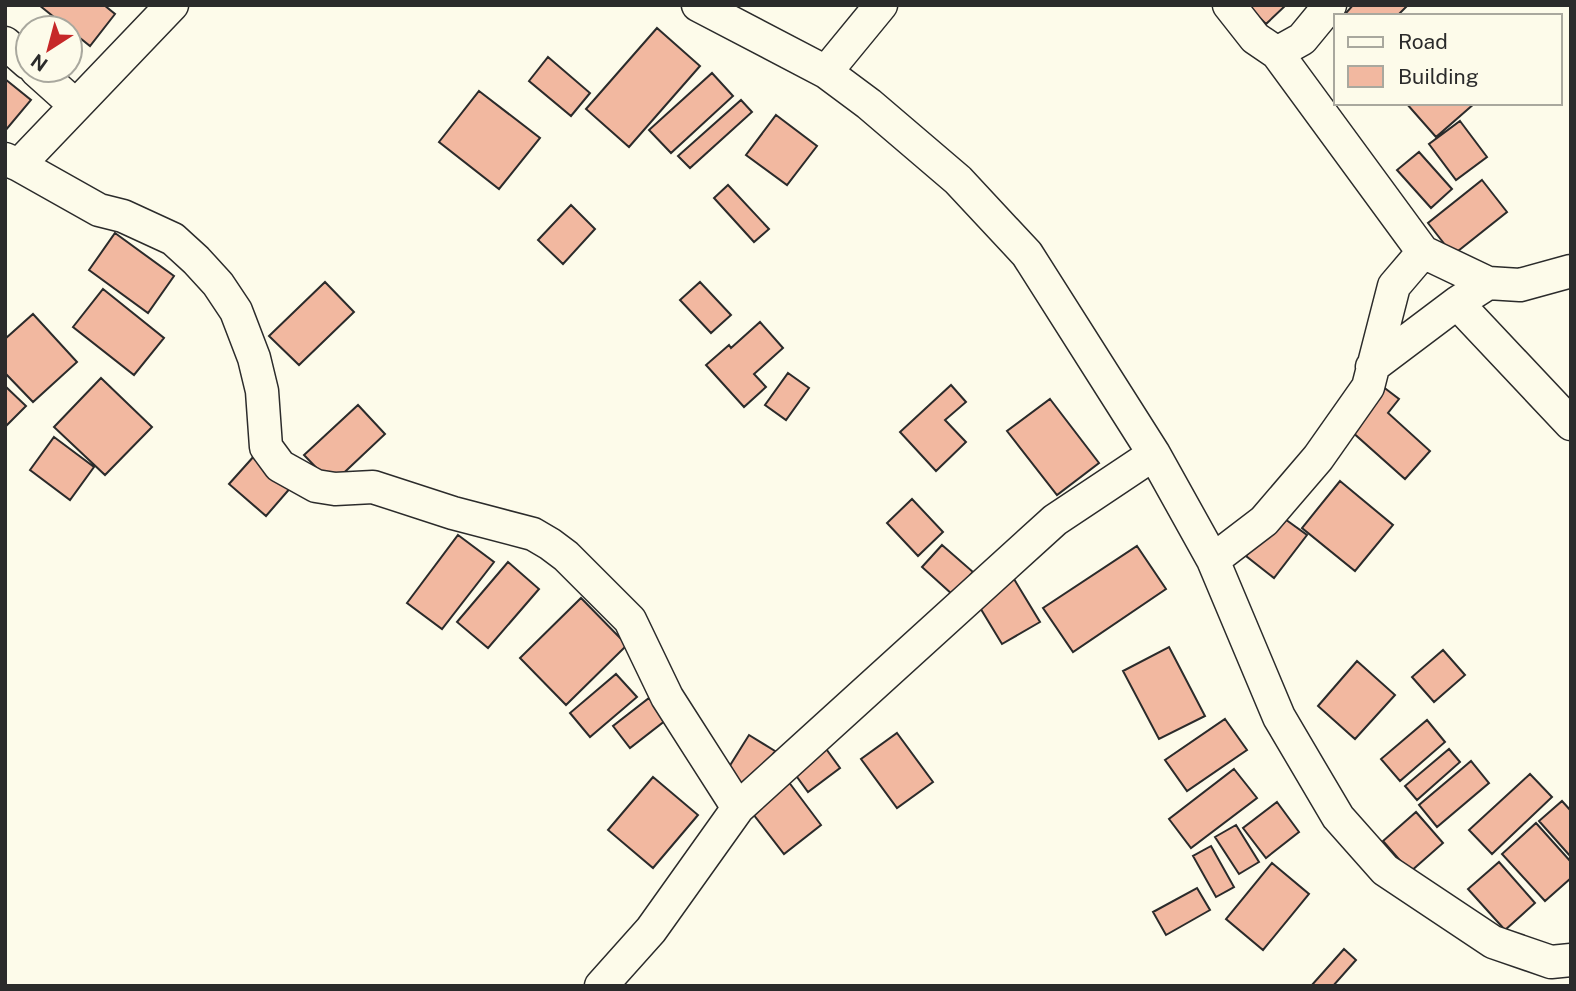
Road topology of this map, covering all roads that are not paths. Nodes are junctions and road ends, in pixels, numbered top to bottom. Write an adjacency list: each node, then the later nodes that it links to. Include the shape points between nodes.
1 (172, 5): 9 (street)
2 (698, 5): 7 (street)
3 (881, 5): 7 (street)
4 (1229, 5): 6 (street, via 1255,38)
5 (1329, 5): 6 (street, via 1302,39)
6 (1277, 53): 11 (street)
7 (826, 72): 17 (street, via 958,180 1027,254)
8 (52, 84): 9 (street)
9 (75, 105): 10 (street)
10 (12, 162): 19 (street, via 99,210 173,239 218,284 236,311 254,358 266,447 280,466 316,486 373,487 533,534 566,556 630,620 667,697)
11 (1423, 251): 13 (street); 15 (street, via 1394,286)
12 (1571, 271): 13 (street, via 1520,285)
13 (1488, 283): 14 (street)
14 (1457, 303): 15 (street); 16 (street)
15 (1372, 367): 18 (street, via 1367,387 1318,458 1264,521)
16 (1571, 424)
17 (1154, 454): 18 (street); 19 (street, via 1055,520)
18 (1213, 560): 20 (street, via 1279,717 1338,817 1385,870 1493,942 1551,962)
19 (738, 808): 21 (street, via 651,930)
20 (1571, 960)
21 (601, 986)

